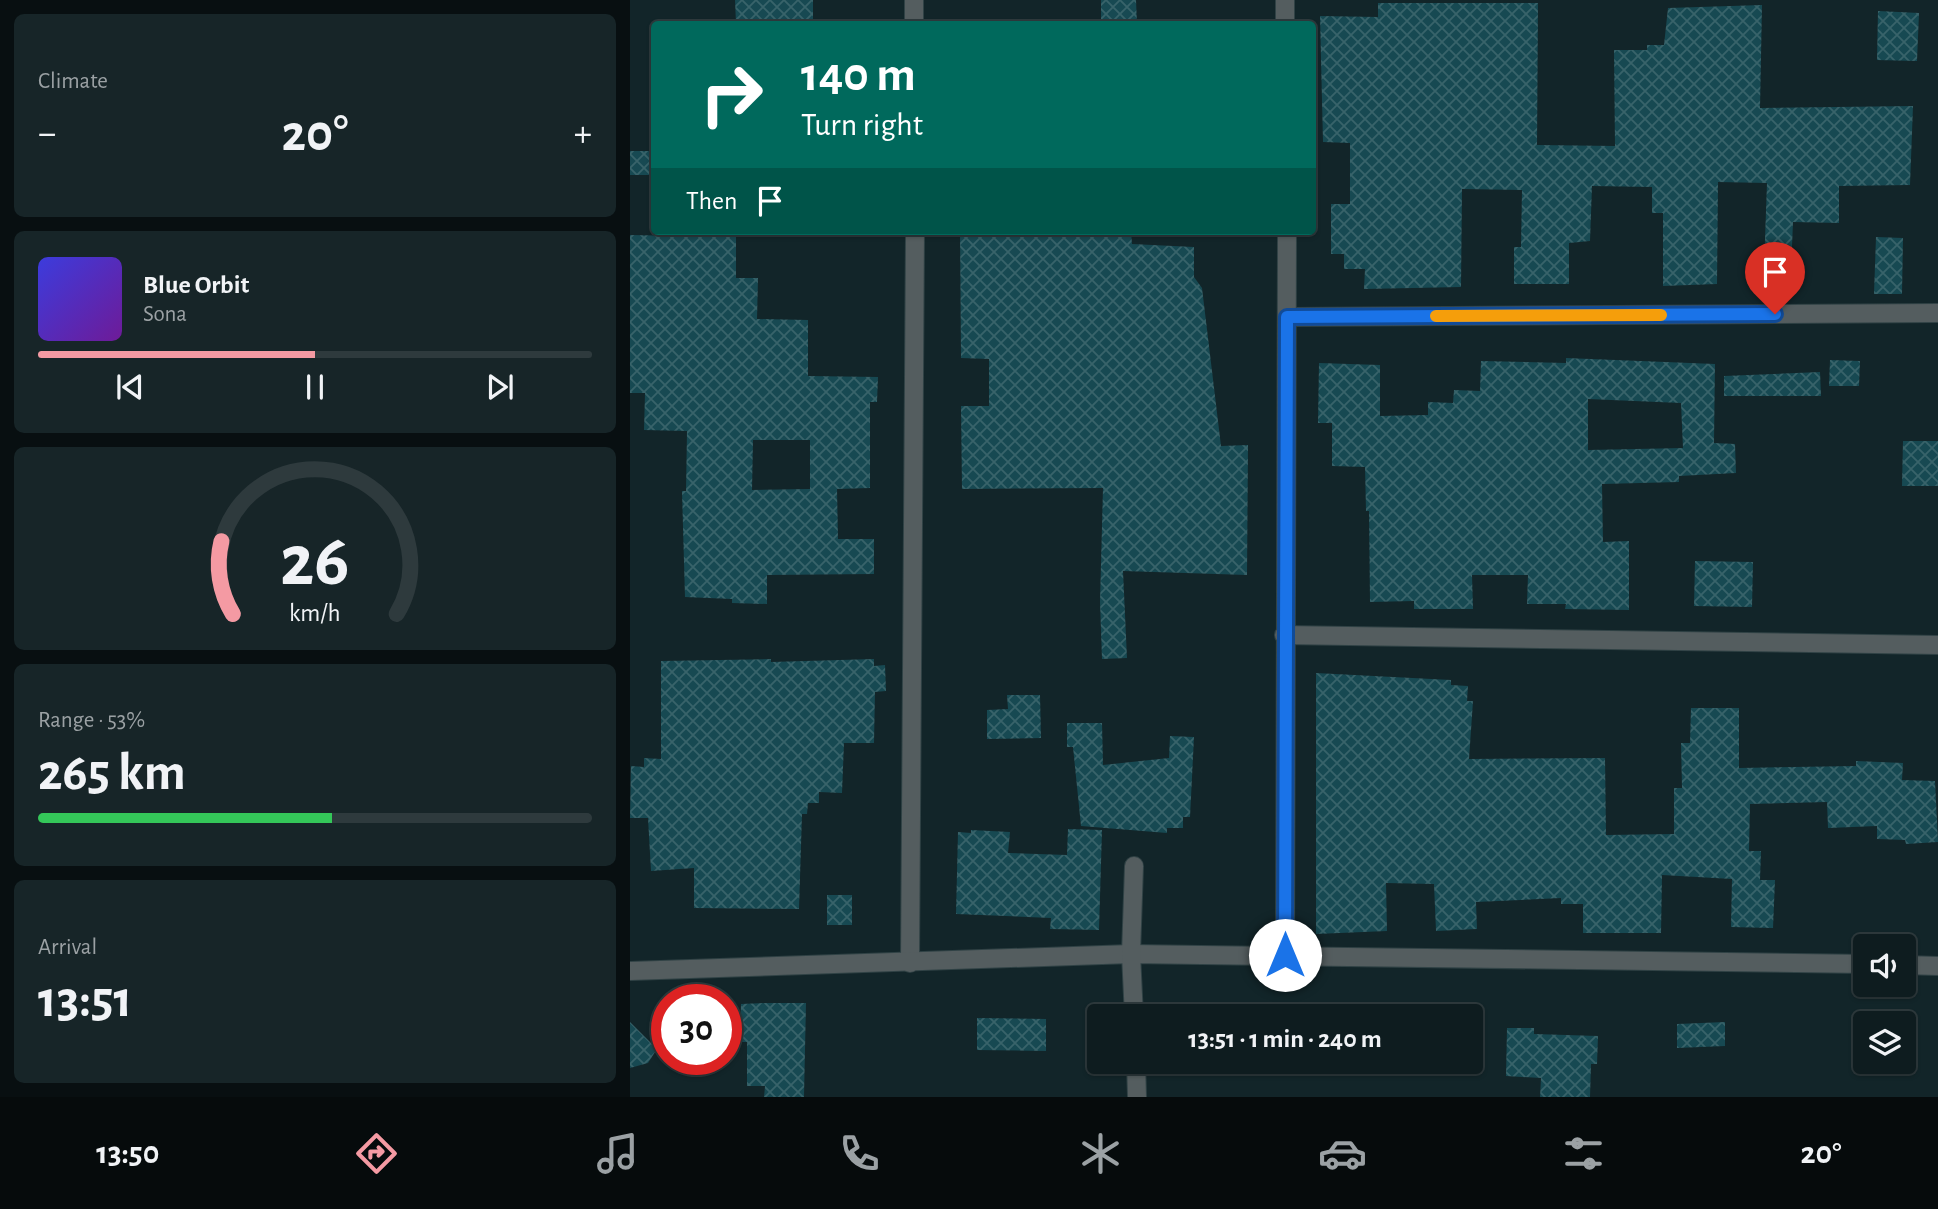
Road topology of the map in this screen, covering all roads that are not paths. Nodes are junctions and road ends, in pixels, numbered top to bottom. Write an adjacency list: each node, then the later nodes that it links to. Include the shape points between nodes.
1 (914, 0): 3 (street)
2 (1285, 0): 4 (street)
3 (914, 21)
4 (1285, 21)
5 (915, 235): 14 (street)
6 (1287, 235): 8 (street)
7 (1938, 313): 8 (street)
8 (1287, 317): 9 (street)
9 (1284, 635): 10 (street); 13 (street)
10 (1938, 645)
11 (1134, 866): 12 (street)
12 (1131, 954): 13 (street); 14 (street); 19 (street)
13 (1285, 955): 15 (street)
14 (910, 963): 18 (street)
15 (1853, 964)
16 (1916, 965): 17 (street)
17 (1938, 966)
18 (630, 971)
19 (1133, 1004)
20 (1136, 1074): 21 (street)
21 (1137, 1097)

